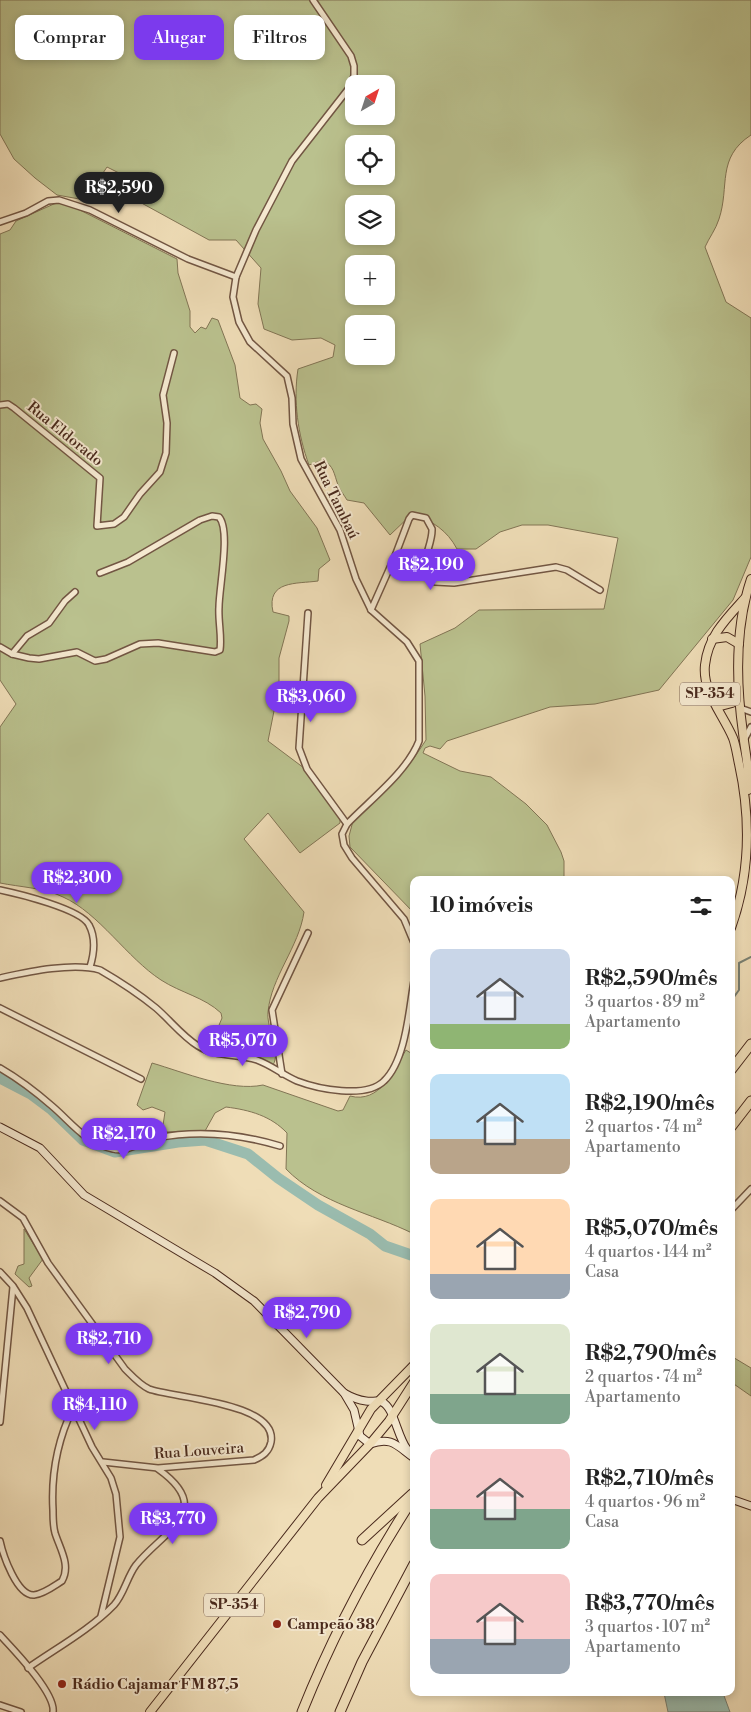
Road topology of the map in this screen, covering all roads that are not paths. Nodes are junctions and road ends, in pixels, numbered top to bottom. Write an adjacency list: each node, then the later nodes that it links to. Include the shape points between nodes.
1 (314, 0): 3 (street, Rua Tambaú, via 351,56 354,76 342,98 292,161)
2 (0, 222): 3 (street, via 26,214 48,201 60,200 90,210 188,259)
3 (236, 277): 11 (street, Rua Tambaú, via 233,297 239,322 250,342 287,376 301,459 340,530 356,579)
4 (174, 353): 5 (street, Rua Eldorado, via 163,395 167,423 166,453 160,472 140,494 132,509 114,524 97,526 100,478 14,408 8,404)
5 (0, 405)
6 (100, 573): 16 (street, via 128,562 200,520 219,517 223,522 224,552 218,606 220,650 140,644 95,661 77,652 39,659)
7 (751, 579): 10 (main road, SP-354)
8 (600, 590): 11 (street, via 568,570 556,567 454,583 435,582 426,572 425,565 432,529 426,518 412,516)
9 (75, 592): 16 (street, via 49,623 27,636)
10 (746, 598): 13 (main road, SP-354); 14 (main road, SP-354)
11 (371, 610): 24 (street, Rua Tambaú, via 407,642 420,661 419,741 407,764)
12 (308, 613): 24 (street, via 299,748 307,769)
13 (712, 639): 14 (main road, via 727,637); 18 (main road, SP-354, via 705,667 707,688)
14 (739, 644): 17 (main road, SP-354)
15 (0, 647): 16 (street)
16 (12, 654)
17 (739, 699): 18 (main road); 19 (main road, SP-354)
18 (717, 707): 23 (main road, SP-354, via 735,744)
19 (740, 708): 20 (street); 22 (main road, SP-354)
20 (751, 712)
21 (751, 727): 22 (street)
22 (744, 740): 23 (main road, SP-354, via 749,773)
23 (747, 797): 26 (main road, SP-354, via 744,883)
24 (347, 824): 28 (street, via 342,834 344,845 404,919)
25 (0, 890): 29 (street, via 45,902 84,919 93,938)
26 (735, 914)
27 (308, 933): 36 (street, via 272,1010)
28 (410, 933)
29 (90, 967): 30 (street, via 35,971); 36 (street, via 107,974 149,1003 205,1050 257,1060)
30 (0, 978)
31 (410, 1003): 36 (street, via 403,1044 384,1081 369,1088 347,1091 306,1084)
32 (0, 1008): 37 (street)
33 (751, 1044): 34 (highway)
34 (735, 1065)
35 (0, 1068): 41 (street, via 34,1090 84,1136 115,1150 187,1133 216,1134)
36 (282, 1074)
37 (141, 1079)
38 (751, 1101): 39 (highway)
39 (735, 1122)
40 (0, 1127): 49 (street, via 47,1154 84,1195 242,1291)
41 (280, 1146)
42 (751, 1189): 44 (street)
43 (0, 1201): 59 (street, Rua Louveira, via 23,1218 48,1263 125,1370 136,1380 148,1389 225,1405 251,1415 267,1426 272,1438 270,1447 254,1460)
44 (735, 1206)
45 (0, 1272): 46 (street)
46 (13, 1286): 51 (street, via 27,1308); 53 (street)
47 (410, 1370): 50 (main road, SP-354)
48 (410, 1388): 52 (main road, SP-354)
49 (344, 1393): 50 (street, via 357,1399); 54 (street, via 354,1410)
50 (379, 1401): 52 (street); 54 (main road, SP-354)
51 (73, 1408): 58 (street); 66 (street, via 61,1438 53,1482 54,1530 66,1567 62,1581 41,1594 25,1592 6,1561)
52 (393, 1414): 55 (main road, SP-354); 56 (street, via 400,1439)
53 (0, 1422)
54 (357, 1430): 55 (street); 61 (main road, SP-354)
55 (370, 1444): 57 (street, via 390,1441); 61 (main road, SP-354)
56 (410, 1454)
57 (410, 1456)
58 (103, 1462): 59 (street, Rua Louveira); 68 (street, via 116,1494 121,1528)
59 (158, 1468): 68 (street, via 179,1488 184,1512 172,1531 135,1567 116,1603)
60 (410, 1496): 65 (highway)
61 (318, 1498): 74 (main road, SP-354)
62 (735, 1501): 64 (street)
63 (410, 1503): 75 (highway, via 348,1610)
64 (751, 1506)
65 (362, 1540)
66 (0, 1541)
67 (410, 1572): 76 (highway, via 362,1662)
68 (101, 1616): 70 (street)
69 (0, 1635): 70 (street)
70 (28, 1668): 73 (street, via 53,1702)
71 (0, 1705): 72 (street)
72 (21, 1712)
73 (53, 1712)
74 (150, 1712)
75 (302, 1712)
76 (340, 1712)

